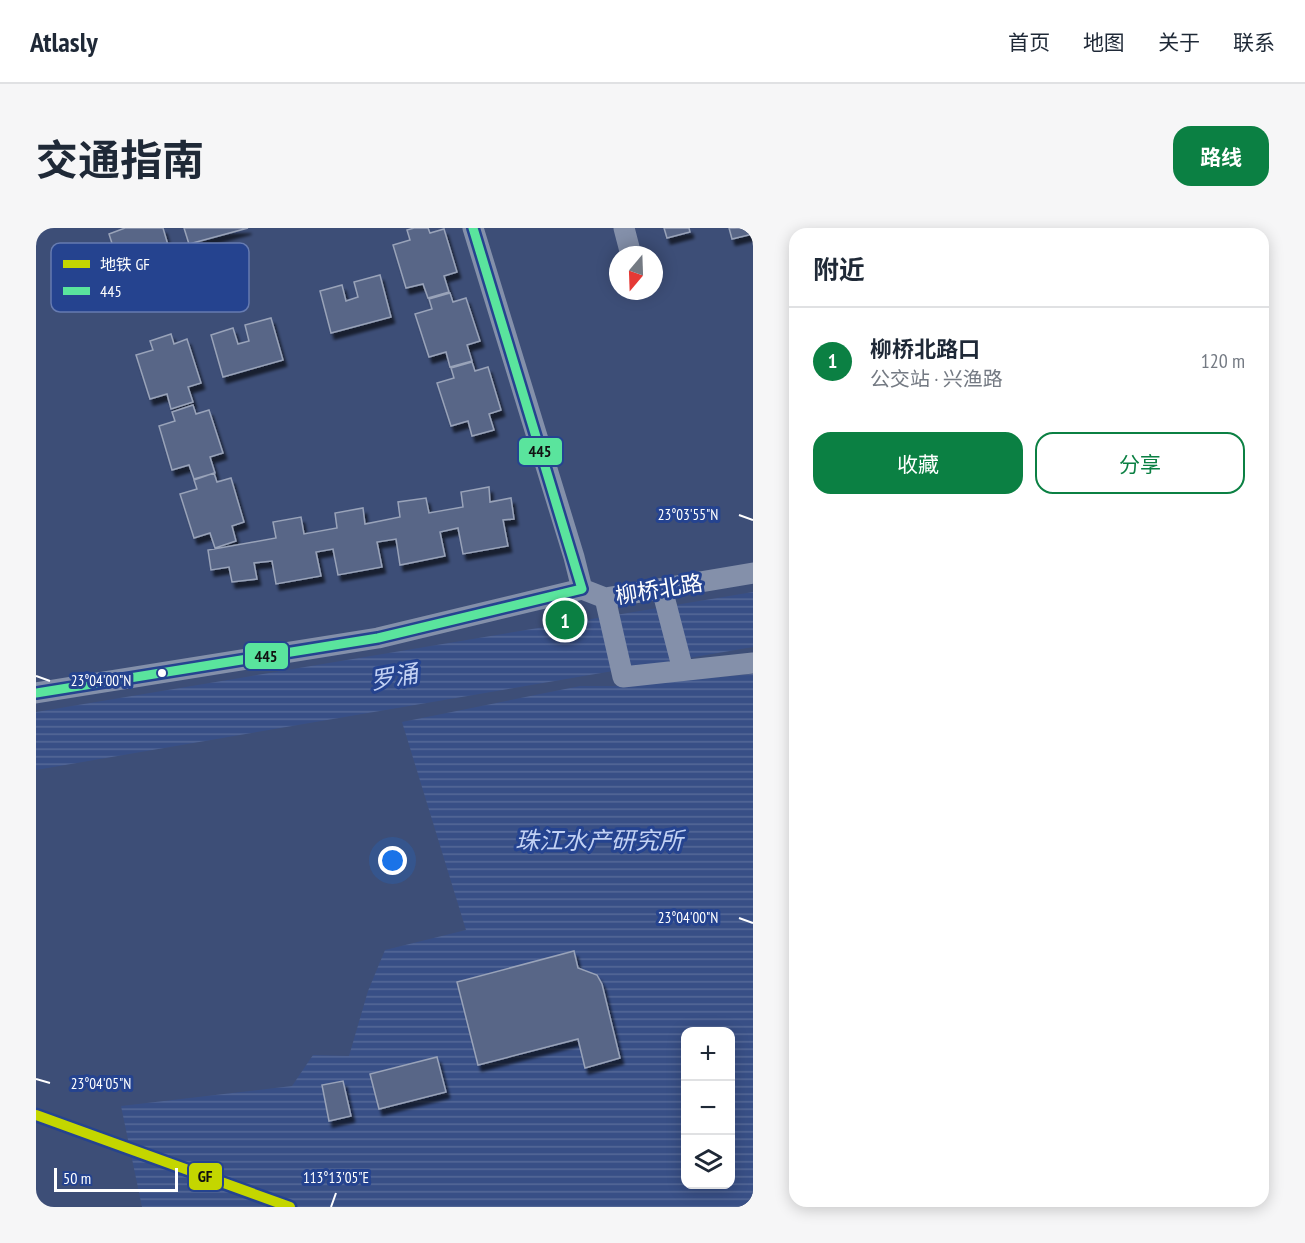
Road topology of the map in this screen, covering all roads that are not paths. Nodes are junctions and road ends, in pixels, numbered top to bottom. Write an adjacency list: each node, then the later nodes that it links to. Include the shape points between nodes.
1 (473, 228): 5 (street)
2 (624, 228): 3 (street)
3 (629, 246)
4 (753, 573): 6 (street, 柳桥北路)
5 (582, 589): 7 (street, 柳桥北路); 10 (street, 柳桥北路, via 378,638)
6 (662, 589): 7 (street, 柳桥北路); 9 (street)
7 (605, 598): 9 (street, via 623,677)
8 (753, 663): 9 (street)
9 (683, 670)
10 (36, 693)

